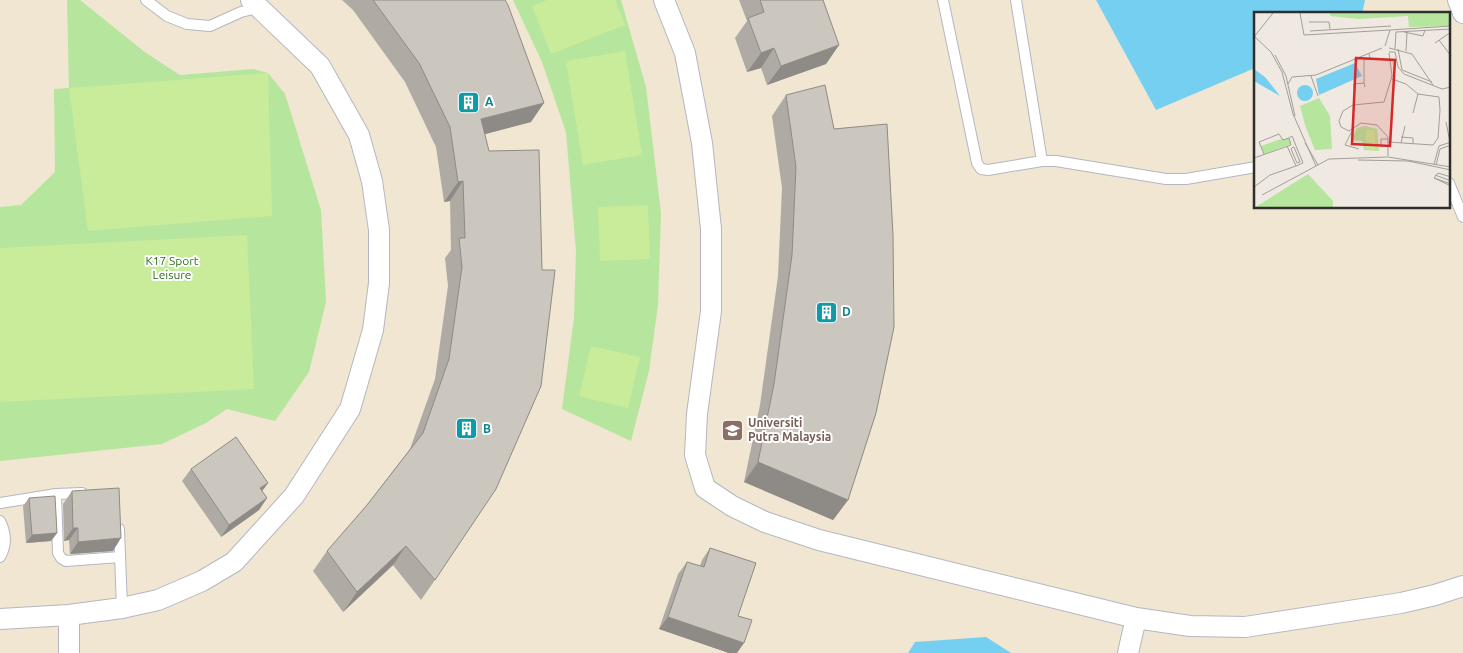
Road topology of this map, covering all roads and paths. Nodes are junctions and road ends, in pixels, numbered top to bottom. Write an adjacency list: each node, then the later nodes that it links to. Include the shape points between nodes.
1 (146, 0): 6 (lane, via 167,16 187,24 210,26)
2 (664, 0): 23 (street, via 685,53 702,143 711,229 711,311 697,414 695,455 706,488 732,506 765,522 818,540)
3 (943, 0): 8 (lane, via 977,163 981,169 988,170)
4 (1016, 0): 8 (lane)
5 (1458, 0): 7 (street)
6 (256, 4): 20 (street, via 320,66 359,135 372,181 379,230 373,330 350,409 294,496 234,562 202,581 158,600)
7 (1463, 13)
8 (1042, 161): 9 (lane, via 1166,179 1186,179)
9 (1254, 167)
10 (1450, 185): 11 (lane)
11 (1463, 217)
12 (92, 492): 13 (lane)
13 (56, 494): 14 (lane); 18 (lane, via 58,552 61,558 66,561)
14 (0, 503)
15 (118, 517): 18 (lane)
16 (0, 521): 17 (lane, via 5,540)
17 (0, 557)
18 (120, 557): 20 (lane)
19 (1463, 586): 23 (street, via 1401,603 1245,627 1190,626)
20 (122, 608): 21 (street)
21 (69, 615): 22 (street); 24 (street)
22 (0, 618)
23 (1136, 618): 25 (street)
24 (69, 653)
25 (1128, 653)

